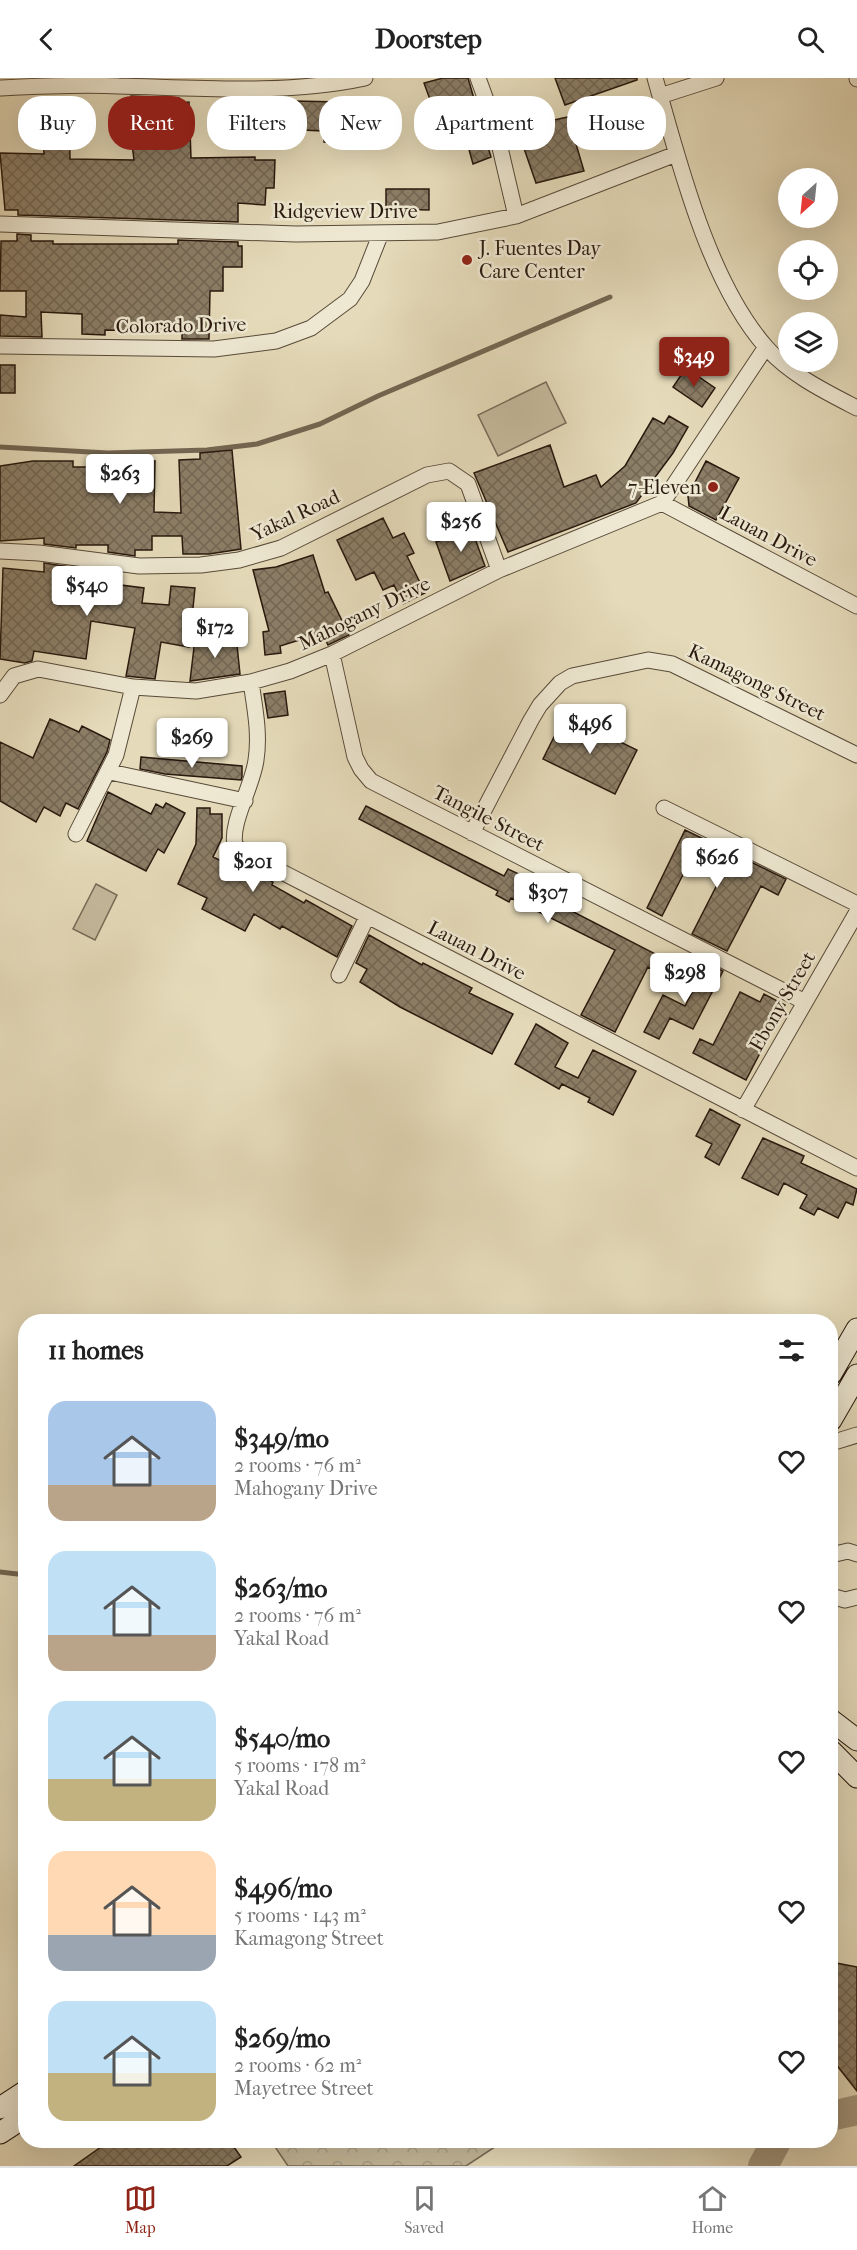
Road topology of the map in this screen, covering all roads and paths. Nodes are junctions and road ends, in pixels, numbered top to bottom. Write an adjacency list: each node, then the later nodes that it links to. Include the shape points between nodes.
1 (365, 78): 7 (street, via 317,85)
2 (478, 78): 12 (street, via 494,122)
3 (655, 78): 9 (street)
4 (716, 78): 9 (street)
5 (52, 81): 6 (street); 8 (street)
6 (117, 82): 7 (street, via 221,89)
7 (273, 82)
8 (0, 88)
9 (660, 96)
10 (666, 118): 11 (street)
11 (676, 154): 12 (street, Ridgeview Drive); 16 (street, via 723,277)
12 (516, 216): 14 (street, Ridgeview Drive, via 438,232)
13 (0, 224): 14 (street, Ridgeview Drive, via 296,234)
14 (381, 233): 15 (street, Colorado Drive, via 362,281 350,299 311,328 276,341 214,349)
15 (0, 346)
16 (766, 347): 17 (street, via 808,380); 18 (street)
17 (857, 408)
18 (662, 503): 20 (street, Mahogany Drive); 21 (street, Lauan Drive)
19 (0, 551): 20 (street, Yakal Road, via 139,566 240,560 281,548 427,475 449,471 468,484)
20 (499, 570): 22 (street, Mahogany Drive)
21 (857, 606)
22 (332, 654): 23 (street, Mahogany Drive); 30 (street, Tangile Street, via 361,769 385,789)
23 (251, 682): 24 (street, Mahogany Drive, via 196,691); 28 (street, Lauan Drive, via 258,738)
24 (133, 687): 25 (street, Mahogany Drive, via 38,669 14,676); 27 (street, via 124,732)
25 (0, 695)
26 (857, 755): 30 (street, Kamagong Street, via 672,664 648,660 572,676 549,693)
27 (110, 772): 28 (street); 31 (street)
28 (245, 801): 34 (street, Lauan Drive, via 234,839 241,851)
29 (664, 808): 32 (street)
30 (472, 832): 36 (street, Tangile Street)
31 (76, 834)
32 (857, 904)
33 (857, 912): 36 (street, Ebony Street)
34 (367, 917): 35 (street); 37 (street, Lauan Drive)
35 (339, 975)
36 (805, 1002): 37 (street, Ebony Street)
37 (743, 1110): 38 (street, Lauan Drive)
38 (855, 1163)
39 (857, 1329): 40 (main road)
40 (838, 1362)
41 (838, 1374): 42 (street)
42 (856, 1379): 43 (main road)
43 (838, 1409)
44 (857, 1435): 45 (street)
45 (838, 1441)
46 (857, 1537): 47 (street)
47 (853, 1552): 48 (street)
48 (838, 1554)
49 (857, 1597): 50 (street)
50 (838, 1598)
51 (838, 1725): 52 (main road)
52 (857, 1740)
53 (838, 1758): 54 (main road)
54 (857, 1777)
55 (18, 2096): 56 (main road)
56 (0, 2108)
57 (18, 2121): 58 (main road)
58 (0, 2133)

